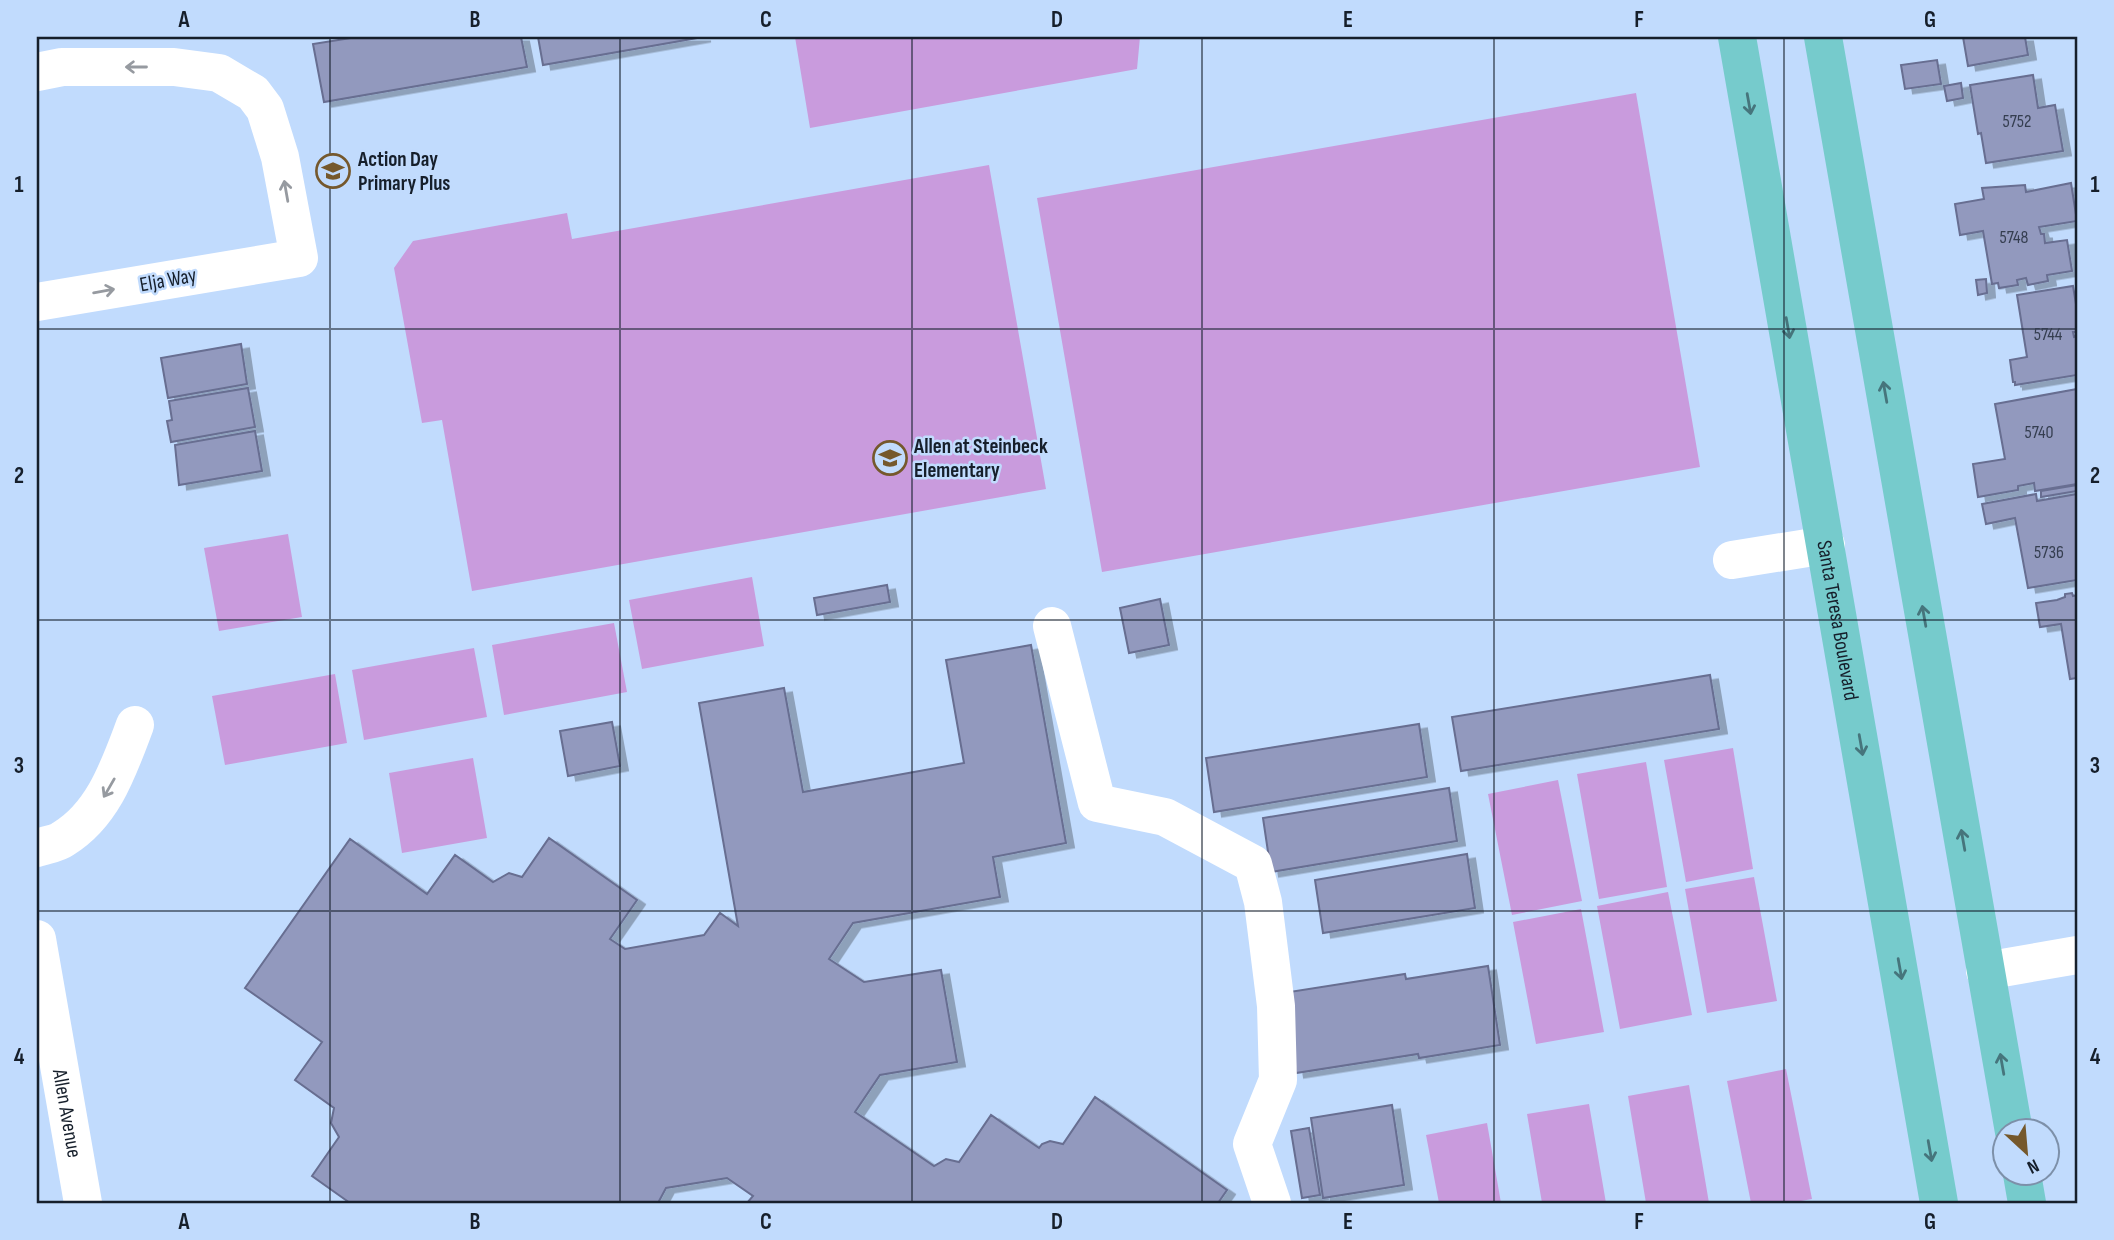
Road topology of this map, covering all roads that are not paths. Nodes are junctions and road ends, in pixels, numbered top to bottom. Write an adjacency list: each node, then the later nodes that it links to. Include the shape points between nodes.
1 (1737, 37): 5 (main road, Santa Teresa Boulevard, one-way to 5)
2 (1823, 37): 12 (main road, one-way to 2)
3 (37, 72): 4 (street, Elja Way, one-way to 3, via 299,258 280,157 265,109 253,93 219,73 174,66 62,67)
4 (37, 302)
5 (1826, 545): 6 (street); 17 (main road, Santa Teresa Boulevard, one-way to 17)
6 (1732, 560)
7 (1052, 626): 16 (street, via 1097,803 1165,817 1253,864 1263,902 1276,1006 1278,1080 1252,1144)
8 (135, 725): 9 (street, one-way to 9, via 112,785 87,820 61,841)
9 (37, 848)
10 (37, 939): 13 (street, Allen Avenue)
11 (2077, 955): 12 (street)
12 (1985, 971): 14 (main road, one-way to 12)
13 (48, 1070): 15 (street, Allen Avenue)
14 (2011, 1118)
15 (83, 1203)
16 (1272, 1203)
17 (1939, 1203)

